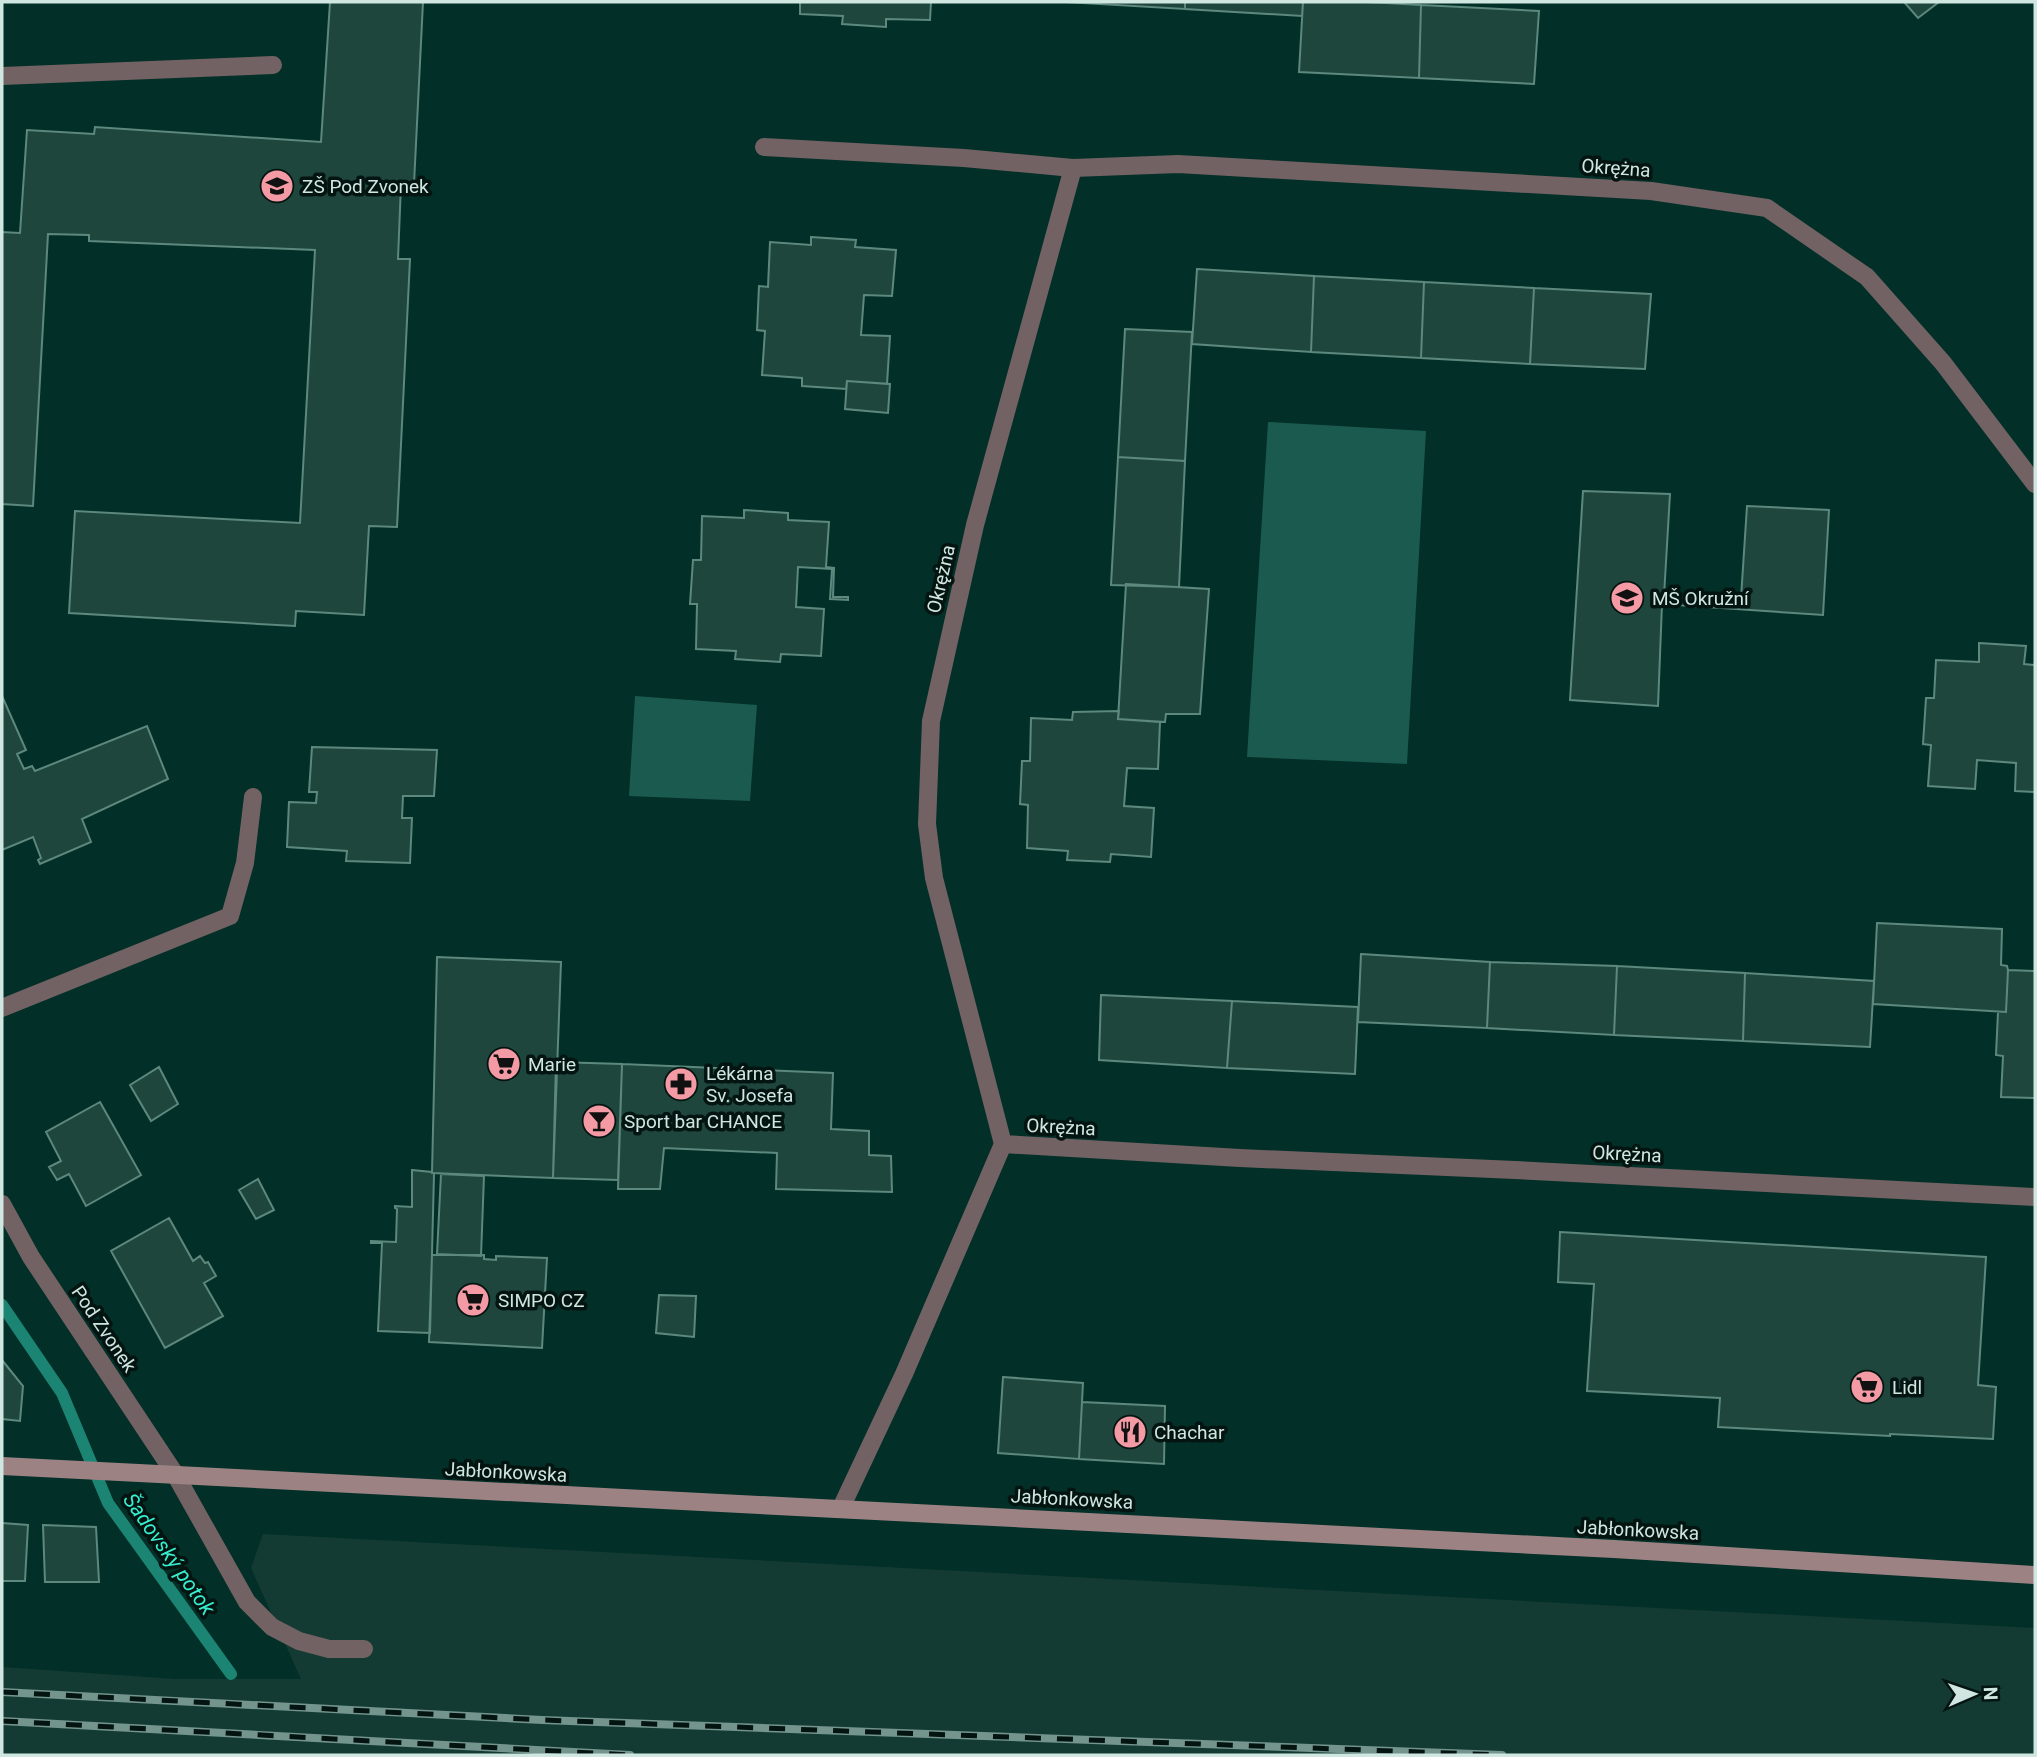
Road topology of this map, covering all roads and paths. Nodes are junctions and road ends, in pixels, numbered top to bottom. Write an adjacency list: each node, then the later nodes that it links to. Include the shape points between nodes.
1 (273, 65): 2 (street)
2 (2, 76)
3 (764, 148): 4 (street, Okrężna)
4 (1073, 168): 5 (street, Okrężna, via 1192,164 1651,191 1767,208 1867,277 1943,363); 8 (street, Okrężna, via 975,525 931,721 927,824 934,878)
5 (2035, 484)
6 (253, 797): 7 (street, via 246,863 230,916)
7 (2, 1008)
8 (1003, 1144): 9 (street, Okrężna); 13 (street)
9 (2035, 1197)
10 (2, 1204): 12 (street, Pod Zvonek, via 31,1257)
11 (2, 1465): 12 (main road, Jabłonkowska)
12 (175, 1474): 13 (main road, Jabłonkowska); 15 (street, Pod Zvonek, via 247,1602 272,1628 329,1649)
13 (841, 1508): 14 (main road, Jabłonkowska)
14 (2035, 1575)
15 (364, 1648)

